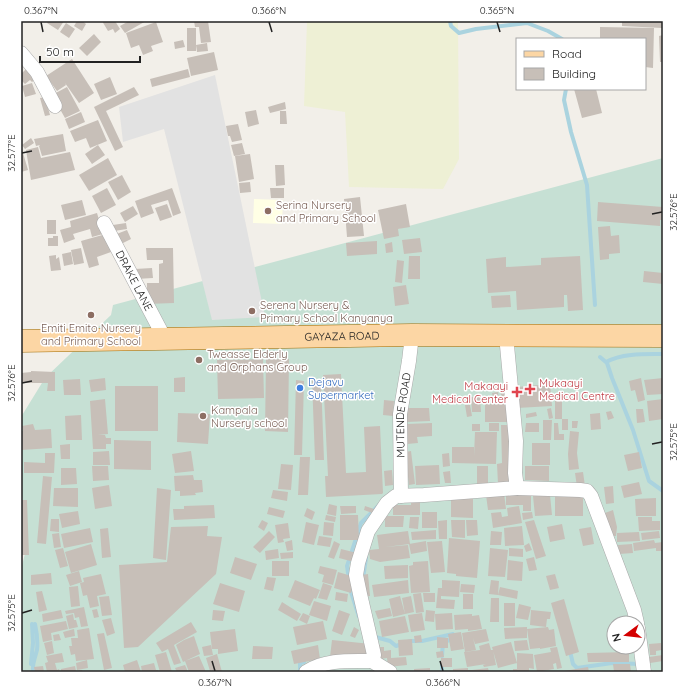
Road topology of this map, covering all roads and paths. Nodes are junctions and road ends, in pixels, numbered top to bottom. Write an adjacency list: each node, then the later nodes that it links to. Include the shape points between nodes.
1 (21, 53): 2 (street, via 37,72)
2 (55, 106)
3 (104, 223): 7 (street, DRAKE LANE)
4 (412, 335): 5 (main road, GAYAZA ROAD); 7 (main road, GAYAZA ROAD); 10 (street, MUTENDE ROAD, via 400,414)
5 (506, 335): 6 (main road, GAYAZA ROAD); 9 (street, via 516,441)
6 (663, 336)
7 (165, 339): 8 (main road, GAYAZA ROAD)
8 (21, 341)
9 (517, 488): 10 (street); 11 (street, via 587,491)
10 (401, 496): 13 (street, via 396,496 387,503 368,531 358,562 356,575 374,655)
11 (635, 615)
12 (642, 655): 16 (street)
13 (372, 661): 14 (street, via 354,660 320,664); 15 (street)
14 (306, 672)
15 (390, 672)
16 (644, 672)

